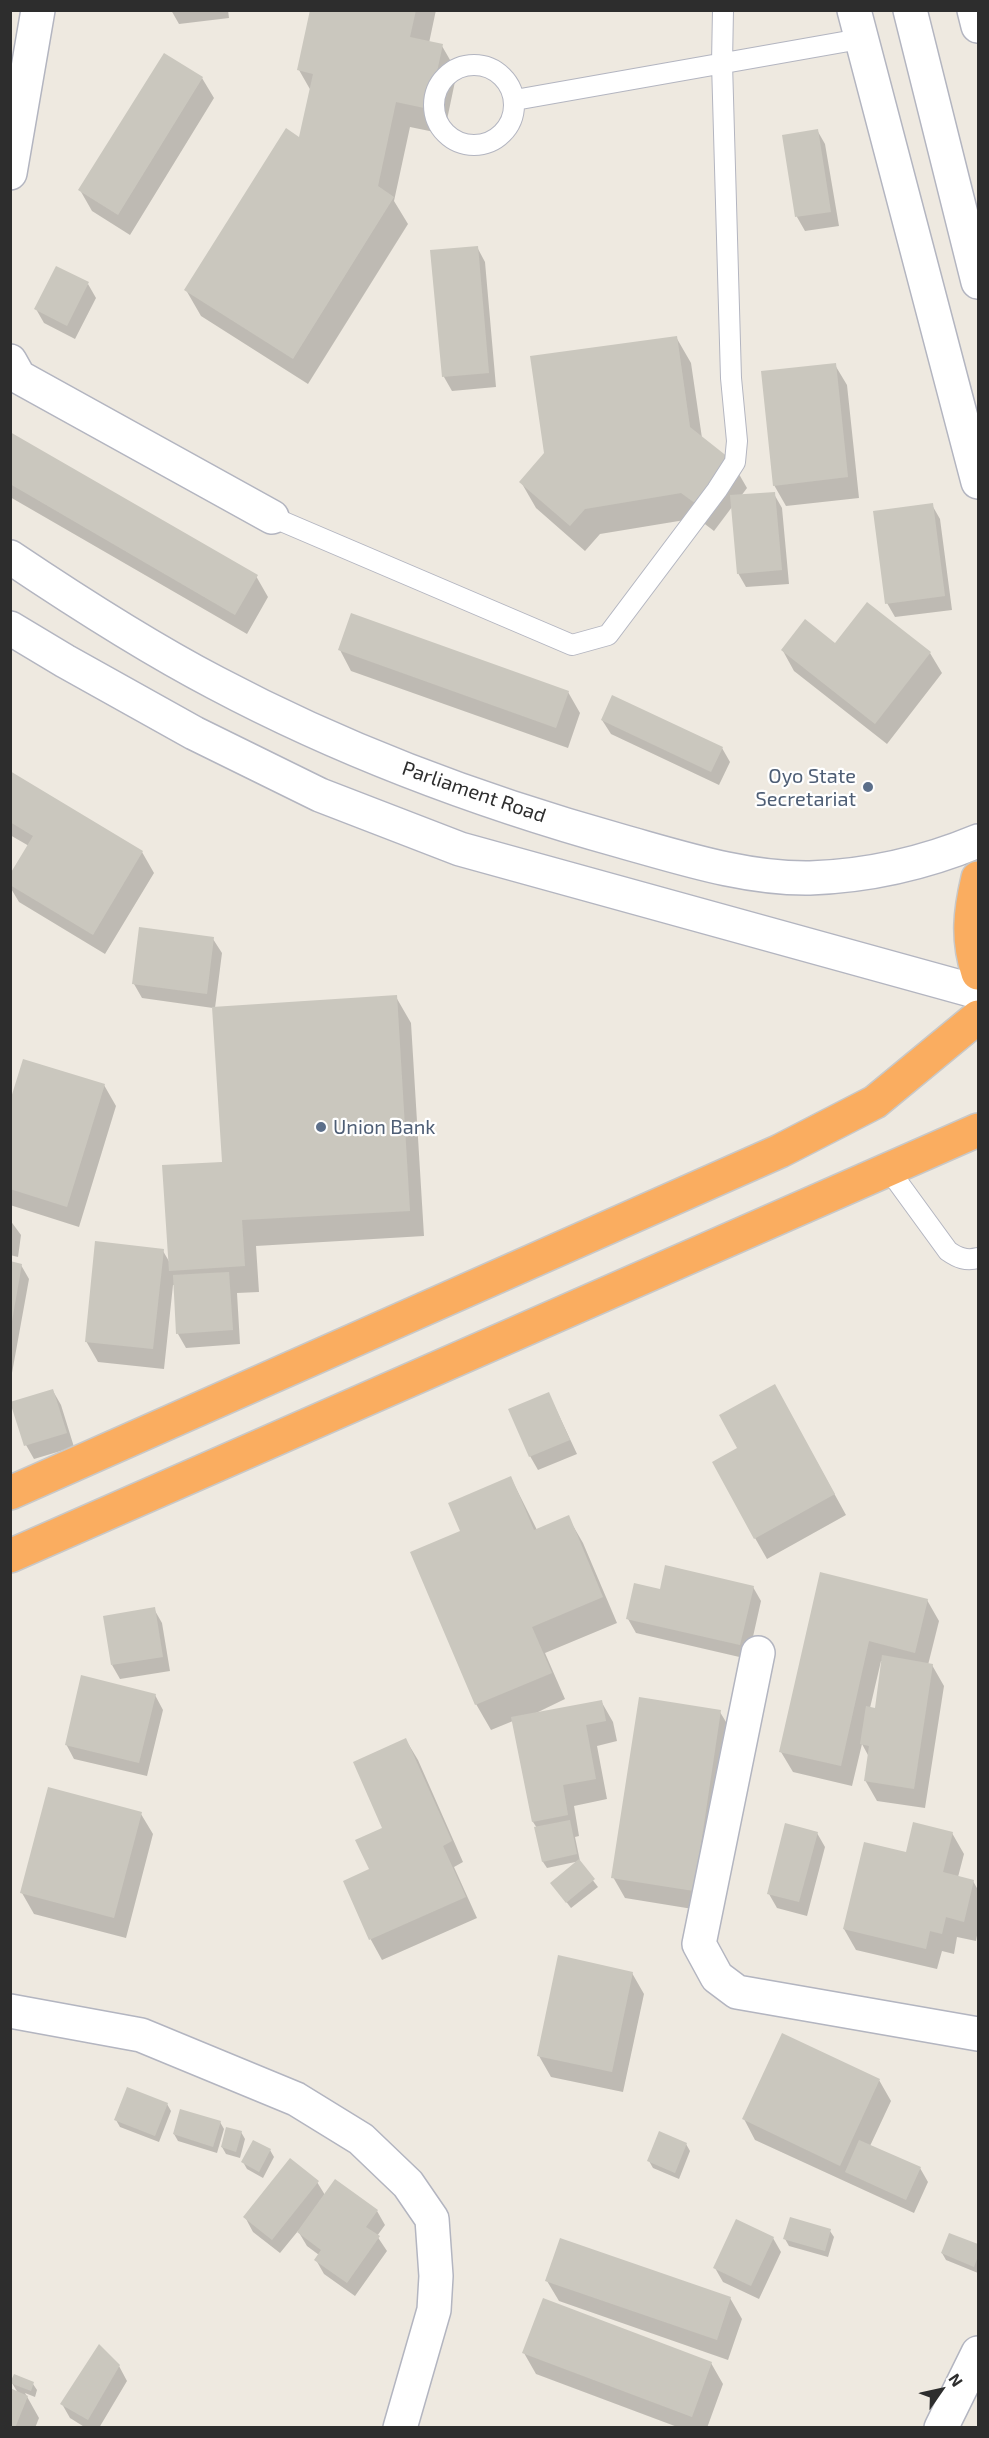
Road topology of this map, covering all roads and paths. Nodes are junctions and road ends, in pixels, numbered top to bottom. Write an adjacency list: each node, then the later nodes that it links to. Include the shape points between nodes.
1 (38, 10): 9 (street)
2 (723, 10): 7 (lane)
3 (910, 10): 10 (street)
4 (974, 10): 6 (street)
5 (857, 25): 7 (lane); 12 (street)
6 (978, 26)
7 (722, 63): 8 (lane); 13 (lane, via 735,462 608,635 572,645)
8 (516, 100): 8 (lane, via 507,81 490,67 469,64 449,72 436,88 433,110 441,130 458,143 480,146 499,138 512,121)
9 (10, 173)
10 (978, 282)
11 (10, 361): 13 (street, via 19,377)
12 (978, 482)
13 (272, 517)
14 (10, 557): 16 (street, Parliament Road, via 82,606 216,683 349,747 473,795 602,835 700,863 809,878 872,873)
15 (10, 628): 19 (street, via 65,662 320,795 460,849)
16 (978, 841)
17 (978, 878): 18 (highway, via 970,909 972,952)
18 (978, 973)
19 (978, 992)
20 (978, 1017): 24 (highway, via 875,1102 780,1151)
21 (978, 1130): 22 (highway)
22 (889, 1170): 23 (lane, via 948,1251 968,1260); 25 (highway)
23 (978, 1258)
24 (10, 1493)
25 (10, 1556)
26 (758, 1653): 28 (street, via 699,1944 717,1977 737,1992)
27 (10, 2011): 30 (street, via 141,2035 296,2099 361,2139 408,2184 432,2219 436,2276 434,2310)
28 (978, 2034)
29 (978, 2352): 31 (street)
30 (400, 2427)
31 (941, 2427)

